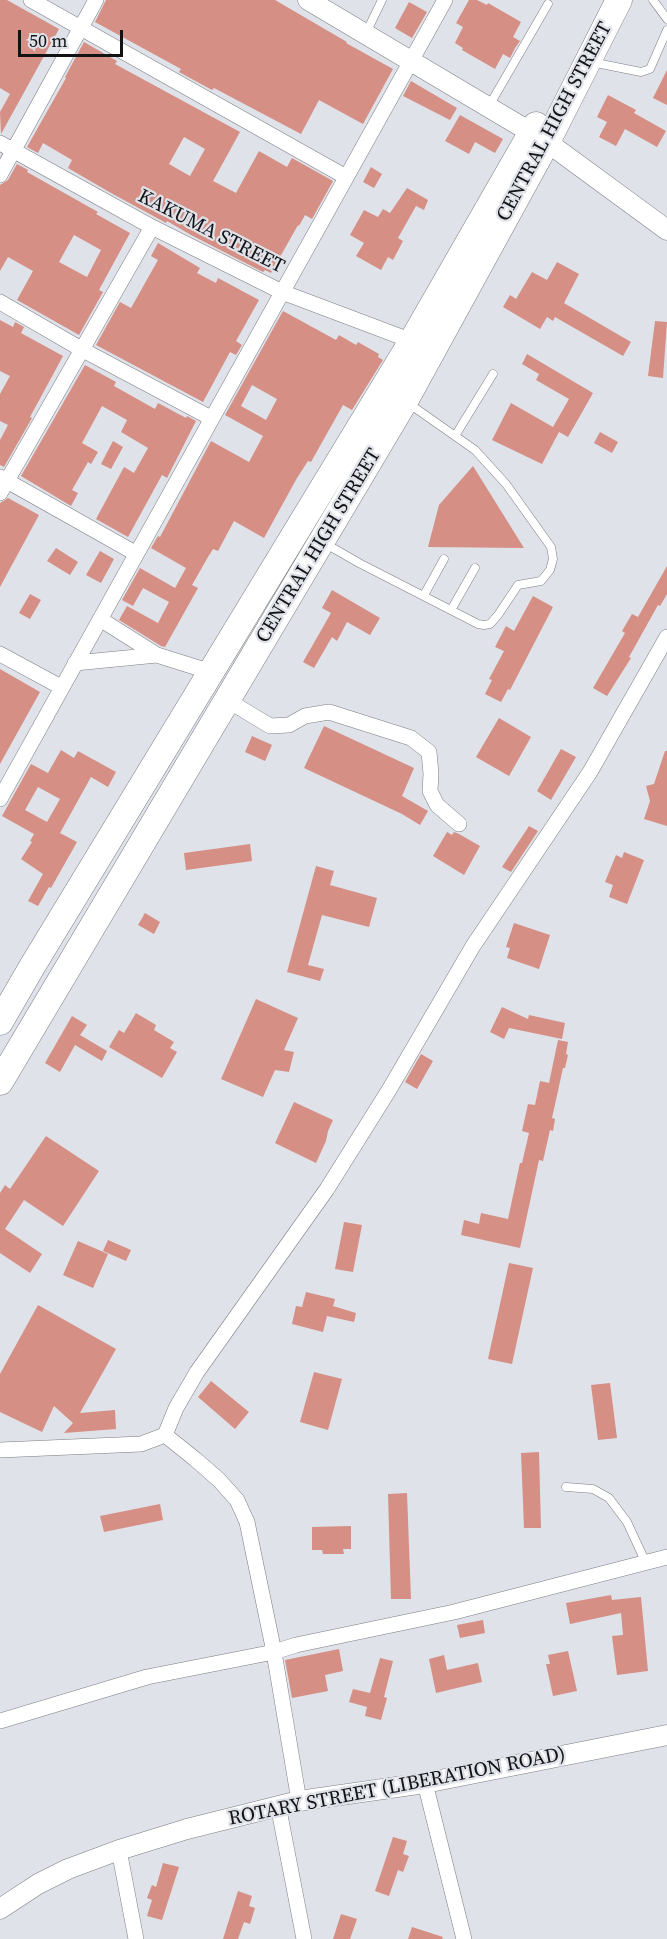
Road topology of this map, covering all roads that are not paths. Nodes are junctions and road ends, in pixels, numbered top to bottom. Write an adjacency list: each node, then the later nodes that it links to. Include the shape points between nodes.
1 (31, 0): 11 (street)
2 (96, 0): 11 (street)
3 (308, 0): 13 (street)
4 (382, 0): 13 (lane)
5 (445, 0): 14 (street)
6 (603, 0): 17 (highway, CENTRAL HIGH STREET)
7 (619, 0): 15 (highway, CENTRAL HIGH STREET)
8 (653, 0): 10 (lane)
9 (548, 4): 16 (lane)
10 (667, 19)
11 (81, 28): 18 (street); 20 (street)
12 (667, 30): 15 (lane, via 650,69 641,72)
13 (366, 35): 14 (street)
14 (410, 61): 16 (street); 20 (street)
15 (588, 62): 17 (highway, CENTRAL HIGH STREET)
16 (488, 107): 17 (street)
17 (539, 137): 22 (street); 25 (highway, CENTRAL HIGH STREET); 28 (highway, CENTRAL HIGH STREET)
18 (7, 147): 19 (street); 21 (street, KAKUMA STREET)
19 (0, 174)
20 (345, 177): 23 (street)
21 (152, 227): 23 (street, KAKUMA STREET); 26 (street)
22 (667, 230)
23 (282, 292): 25 (street, KAKUMA STREET); 29 (street)
24 (0, 302): 26 (street)
25 (412, 341): 43 (highway, CENTRAL HIGH STREET)
26 (81, 349): 29 (street); 31 (street)
27 (493, 374): 30 (lane)
28 (405, 401): 30 (lane); 32 (highway, CENTRAL HIGH STREET)
29 (211, 418): 33 (street)
30 (455, 436): 37 (lane, via 475,450 506,484 551,547 553,558 546,576 541,581 518,585 490,624 478,624)
31 (2, 483): 33 (street)
32 (322, 542): 36 (lane); 45 (highway, CENTRAL HIGH STREET)
33 (135, 553): 38 (street)
34 (444, 559): 36 (lane)
35 (476, 568): 37 (lane)
36 (424, 596): 37 (lane)
37 (451, 610)
38 (100, 619): 41 (street); 42 (street)
39 (667, 637): 52 (street, via 590,772 473,946 327,1189 197,1372)
40 (0, 654): 44 (street)
41 (158, 656): 42 (street); 43 (street)
42 (75, 663): 44 (street)
43 (211, 672): 48 (highway, CENTRAL HIGH STREET)
44 (61, 687): 46 (street)
45 (227, 700): 47 (street, via 270,726 289,725 305,716 329,712 411,738 429,752 430,791 437,805); 49 (highway, CENTRAL HIGH STREET)
46 (0, 799)
47 (459, 824)
48 (109, 842): 49 (highway); 50 (highway, CENTRAL HIGH STREET)
49 (125, 869): 51 (highway, CENTRAL HIGH STREET)
50 (0, 1022)
51 (0, 1082)
52 (165, 1435): 53 (street, via 141,1444); 57 (street, via 237,1500 248,1522)
53 (0, 1450)
54 (566, 1487): 56 (lane, via 592,1489 609,1498 627,1522)
55 (667, 1557): 56 (street)
56 (646, 1564): 57 (street)
57 (274, 1652): 58 (street, via 147,1677); 61 (street)
58 (0, 1721)
59 (667, 1734): 60 (street, ROTARY STREET (LIBERATION ROAD))
60 (425, 1783): 61 (street, ROTARY STREET (LIBERATION ROAD)); 67 (street)
61 (299, 1801): 62 (street, ROTARY STREET (LIBERATION ROAD))
62 (278, 1805): 63 (street, ROTARY STREET (LIBERATION ROAD)); 66 (street)
63 (119, 1850): 64 (street, ROTARY STREET (LIBERATION ROAD), via 68,1869); 65 (street)
64 (0, 1909)
65 (136, 1939)
66 (304, 1939)
67 (464, 1939)

